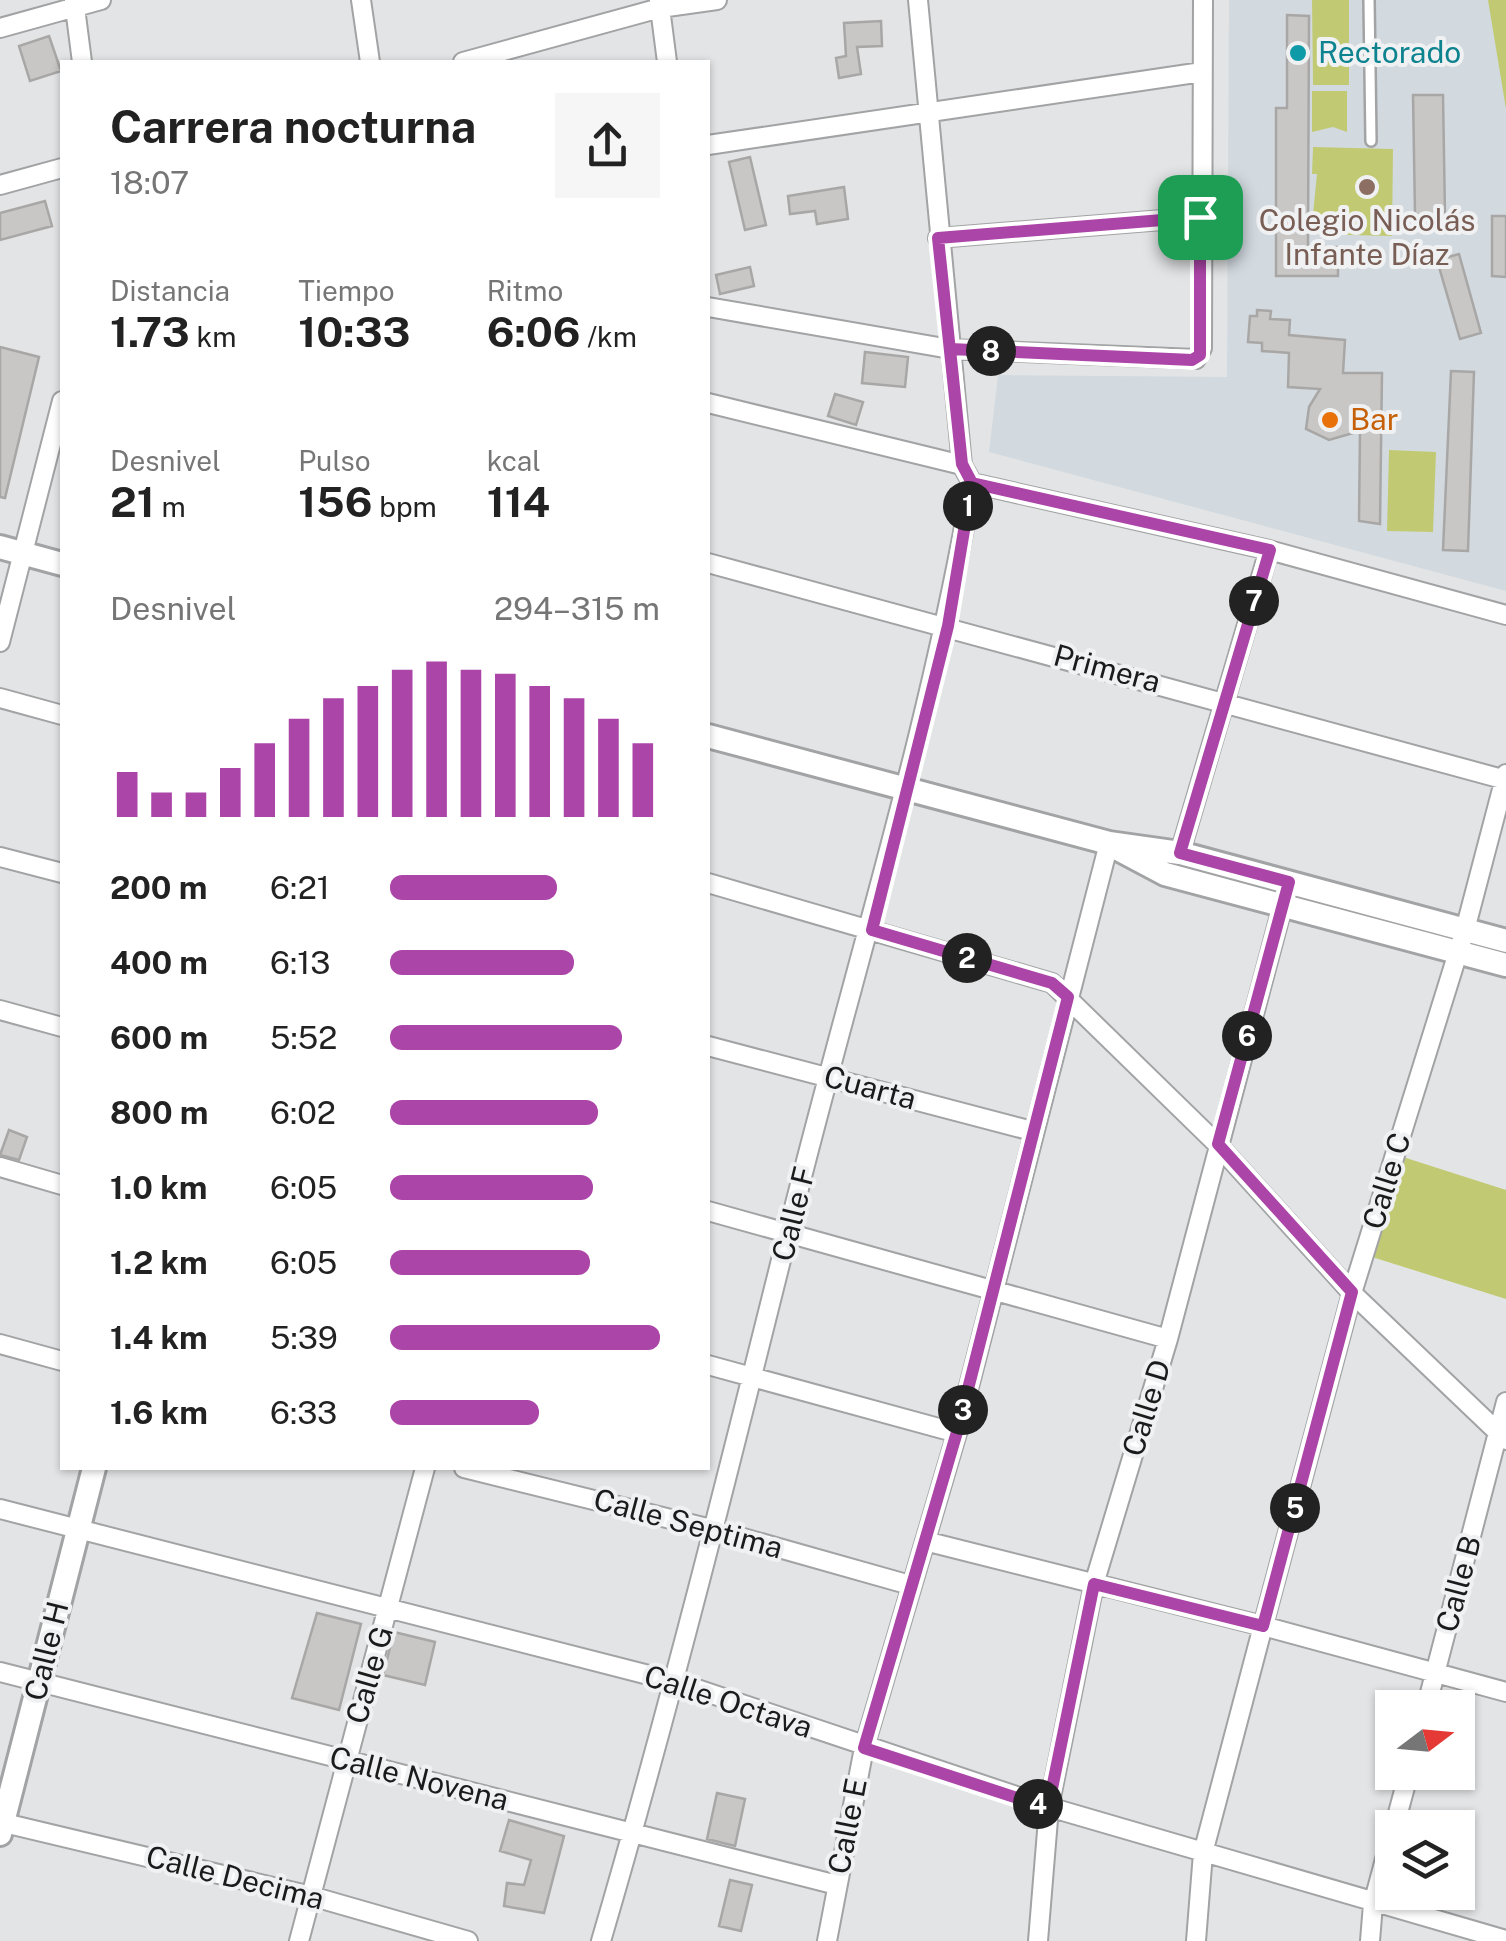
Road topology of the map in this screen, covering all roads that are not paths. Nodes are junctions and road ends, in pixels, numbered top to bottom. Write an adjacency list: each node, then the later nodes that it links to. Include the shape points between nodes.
1 (100, 0): 7 (street)
2 (361, 0): 11 (street)
3 (717, 0): 8 (street)
4 (918, 0): 15 (street)
5 (1203, 0): 14 (street)
6 (1369, 0): 16 (lane)
7 (75, 4): 9 (street); 10 (street)
8 (659, 4): 12 (street); 13 (street)
9 (0, 28)
10 (82, 60)
11 (370, 60)
12 (469, 60)
13 (666, 60)
14 (1202, 72): 15 (street); 20 (street)
15 (927, 112): 17 (street); 21 (street)
16 (1371, 141)
17 (710, 145)
18 (60, 169): 19 (street)
19 (0, 185)
20 (1200, 217): 21 (street); 23 (street, via 1200,355 1192,360)
21 (938, 238): 23 (street)
22 (710, 307): 23 (street)
23 (950, 349): 26 (street)
24 (710, 403): 26 (street)
25 (60, 409): 30 (street)
26 (962, 464): 27 (street)
27 (972, 483): 29 (street); 34 (street, Calle F)
28 (0, 547): 30 (main road)
29 (1270, 550): 33 (street); 37 (street)
30 (24, 553): 31 (main road); 35 (street)
31 (60, 563)
32 (710, 564): 34 (street, Primera)
33 (1506, 615)
34 (948, 626): 37 (street, Primera); 41 (street, Calle F)
35 (0, 642)
36 (0, 698): 38 (street)
37 (1224, 702): 40 (street, Primera); 43 (street)
38 (60, 714)
39 (710, 737): 41 (main road)
40 (1506, 778): 49 (street, Calle C)
41 (908, 790): 42 (main road); 48 (street, Calle F)
42 (1109, 843): 43 (main road); 47 (main road, via 1165,874); 52 (street, Calle E)
43 (1180, 853): 47 (main road)
44 (0, 858): 45 (street)
45 (60, 873)
46 (710, 884): 48 (street)
47 (1286, 893): 49 (main road); 58 (street, Calle D)
48 (872, 930): 52 (street, via 1052,983); 56 (street, Calle F)
49 (1461, 941): 50 (main road); 51 (main road); 64 (street, Calle C)
50 (1506, 942)
51 (1506, 964)
52 (1068, 997): 57 (street, Calle E); 58 (street)
53 (0, 1010): 54 (street)
54 (60, 1025)
55 (710, 1047): 56 (street, Cuarta)
56 (829, 1077): 57 (street, Cuarta); 62 (street, Calle F)
57 (1032, 1131): 63 (street, Calle E)
58 (1218, 1144): 64 (street); 65 (street, Calle D)
59 (0, 1167): 60 (street)
60 (60, 1183)
61 (710, 1212): 62 (street)
62 (788, 1232): 63 (street); 69 (street, Calle F)
63 (992, 1292): 65 (street); 71 (street, Calle E)
64 (1352, 1292): 72 (street); 83 (street, Calle C)
65 (1168, 1339): 80 (street, Calle D)
66 (0, 1344): 67 (street)
67 (60, 1360)
68 (710, 1366): 69 (street)
69 (755, 1377): 71 (street); 78 (street, Calle F)
70 (1506, 1402): 72 (street, Calle B)
71 (957, 1432): 79 (street, Calle E)
72 (1502, 1436): 85 (street, Calle B)
73 (93, 1470): 77 (main road, Calle H)
74 (424, 1470): 82 (street, Calle G)
75 (472, 1470): 78 (street, Calle Septima)
76 (0, 1509): 77 (street, Calle Octava)
77 (78, 1530): 82 (street, Calle Octava); 86 (main road, Calle H)
78 (714, 1530): 81 (street, Calle Septima); 87 (street, Calle F)
79 (924, 1542): 80 (street); 81 (street, Calle E)
80 (1094, 1584): 83 (street); 92 (street, Calle D)
81 (910, 1585): 90 (street, Calle E)
82 (389, 1607): 87 (street, Calle Octava); 91 (street, Calle G)
83 (1263, 1626): 85 (street); 95 (street, Calle C)
84 (0, 1672): 86 (street, Calle Novena)
85 (1435, 1674): 88 (street, Calle B); 89 (street)
86 (39, 1682): 91 (street, Calle Novena); 93 (main road, Calle H)
87 (676, 1682): 90 (street, Calle Octava); 94 (street, Calle F)
88 (1431, 1690)
89 (1506, 1692)
90 (864, 1748): 92 (street, Calle Octava); 96 (street, Calle E)
91 (346, 1760): 94 (street, Calle Novena); 97 (street, Calle G)
92 (1048, 1808): 95 (street, Calle Octava); 105 (street, Calle D)
93 (1, 1826): 97 (street, Calle Decima)
94 (632, 1833): 96 (street, Calle Novena); 103 (street, Calle F)
95 (1204, 1853): 99 (street, Calle Octava); 106 (street, Calle C)
96 (837, 1886): 104 (street, Calle E)
97 (311, 1896): 101 (street, Calle G); 102 (street, Calle Decima)
98 (1375, 1900): 99 (street)
99 (1374, 1904): 100 (street, Calle Octava); 107 (street)
100 (1506, 1940)
101 (298, 1941)
102 (468, 1941)
103 (601, 1941)
104 (827, 1941)
105 (1038, 1941)
106 (1196, 1941)
107 (1370, 1941)

